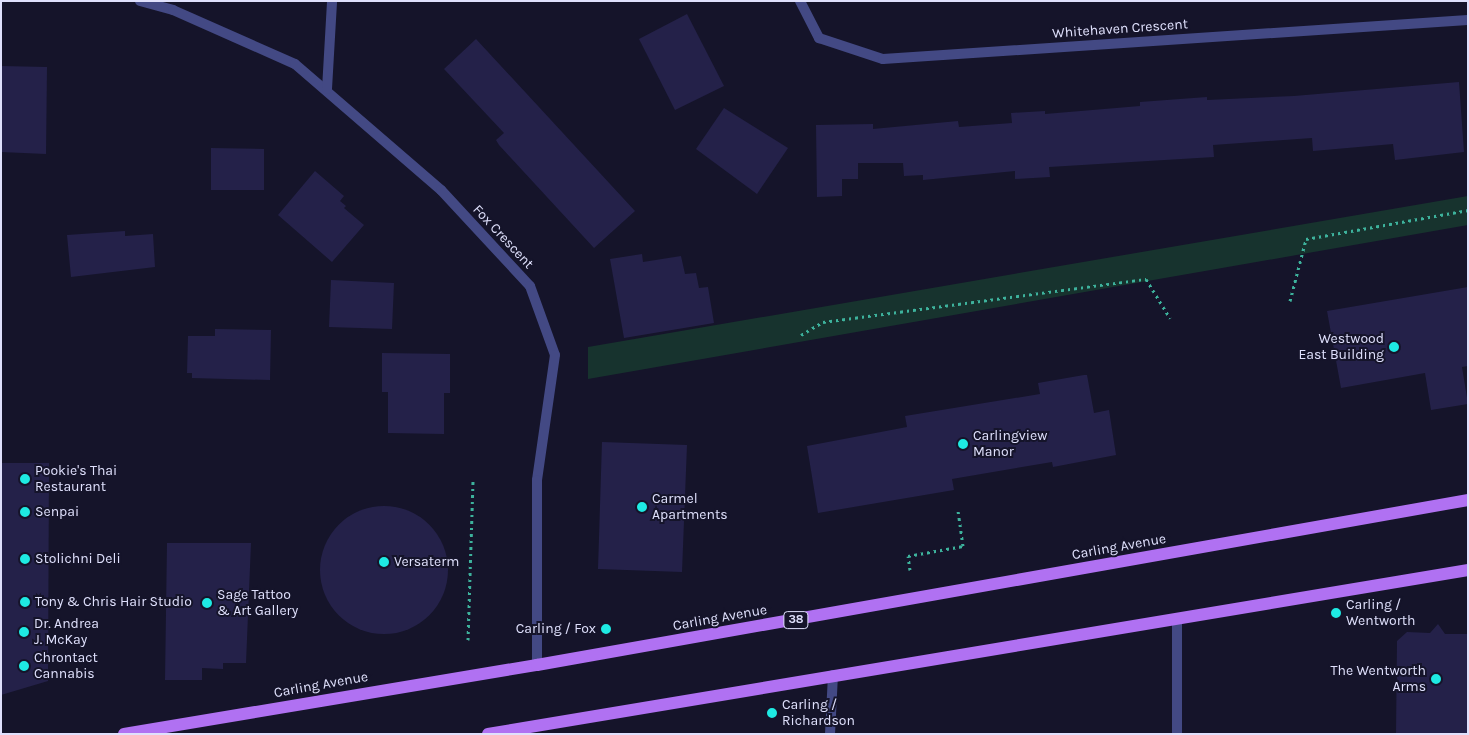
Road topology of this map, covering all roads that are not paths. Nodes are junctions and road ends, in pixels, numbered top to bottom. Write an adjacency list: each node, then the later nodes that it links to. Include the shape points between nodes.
1 (140, 1): 5 (street, Fox Crescent, via 173,10 295,64)
2 (332, 1): 5 (street)
3 (800, 1): 4 (street, Whitehaven Crescent, via 819,38 883,59)
4 (1468, 20)
5 (327, 88): 9 (street, Fox Crescent, via 441,190 530,286 552,346 555,355 537,480)
6 (1468, 500): 9 (main road, Carling Avenue / 38)
7 (1468, 570): 8 (main road)
8 (1177, 618): 10 (main road); 14 (street)
9 (537, 665): 11 (main road, Carling Avenue / 38)
10 (833, 675): 12 (main road); 13 (street)
11 (124, 734)
12 (488, 734)
13 (830, 734)
14 (1177, 734)

